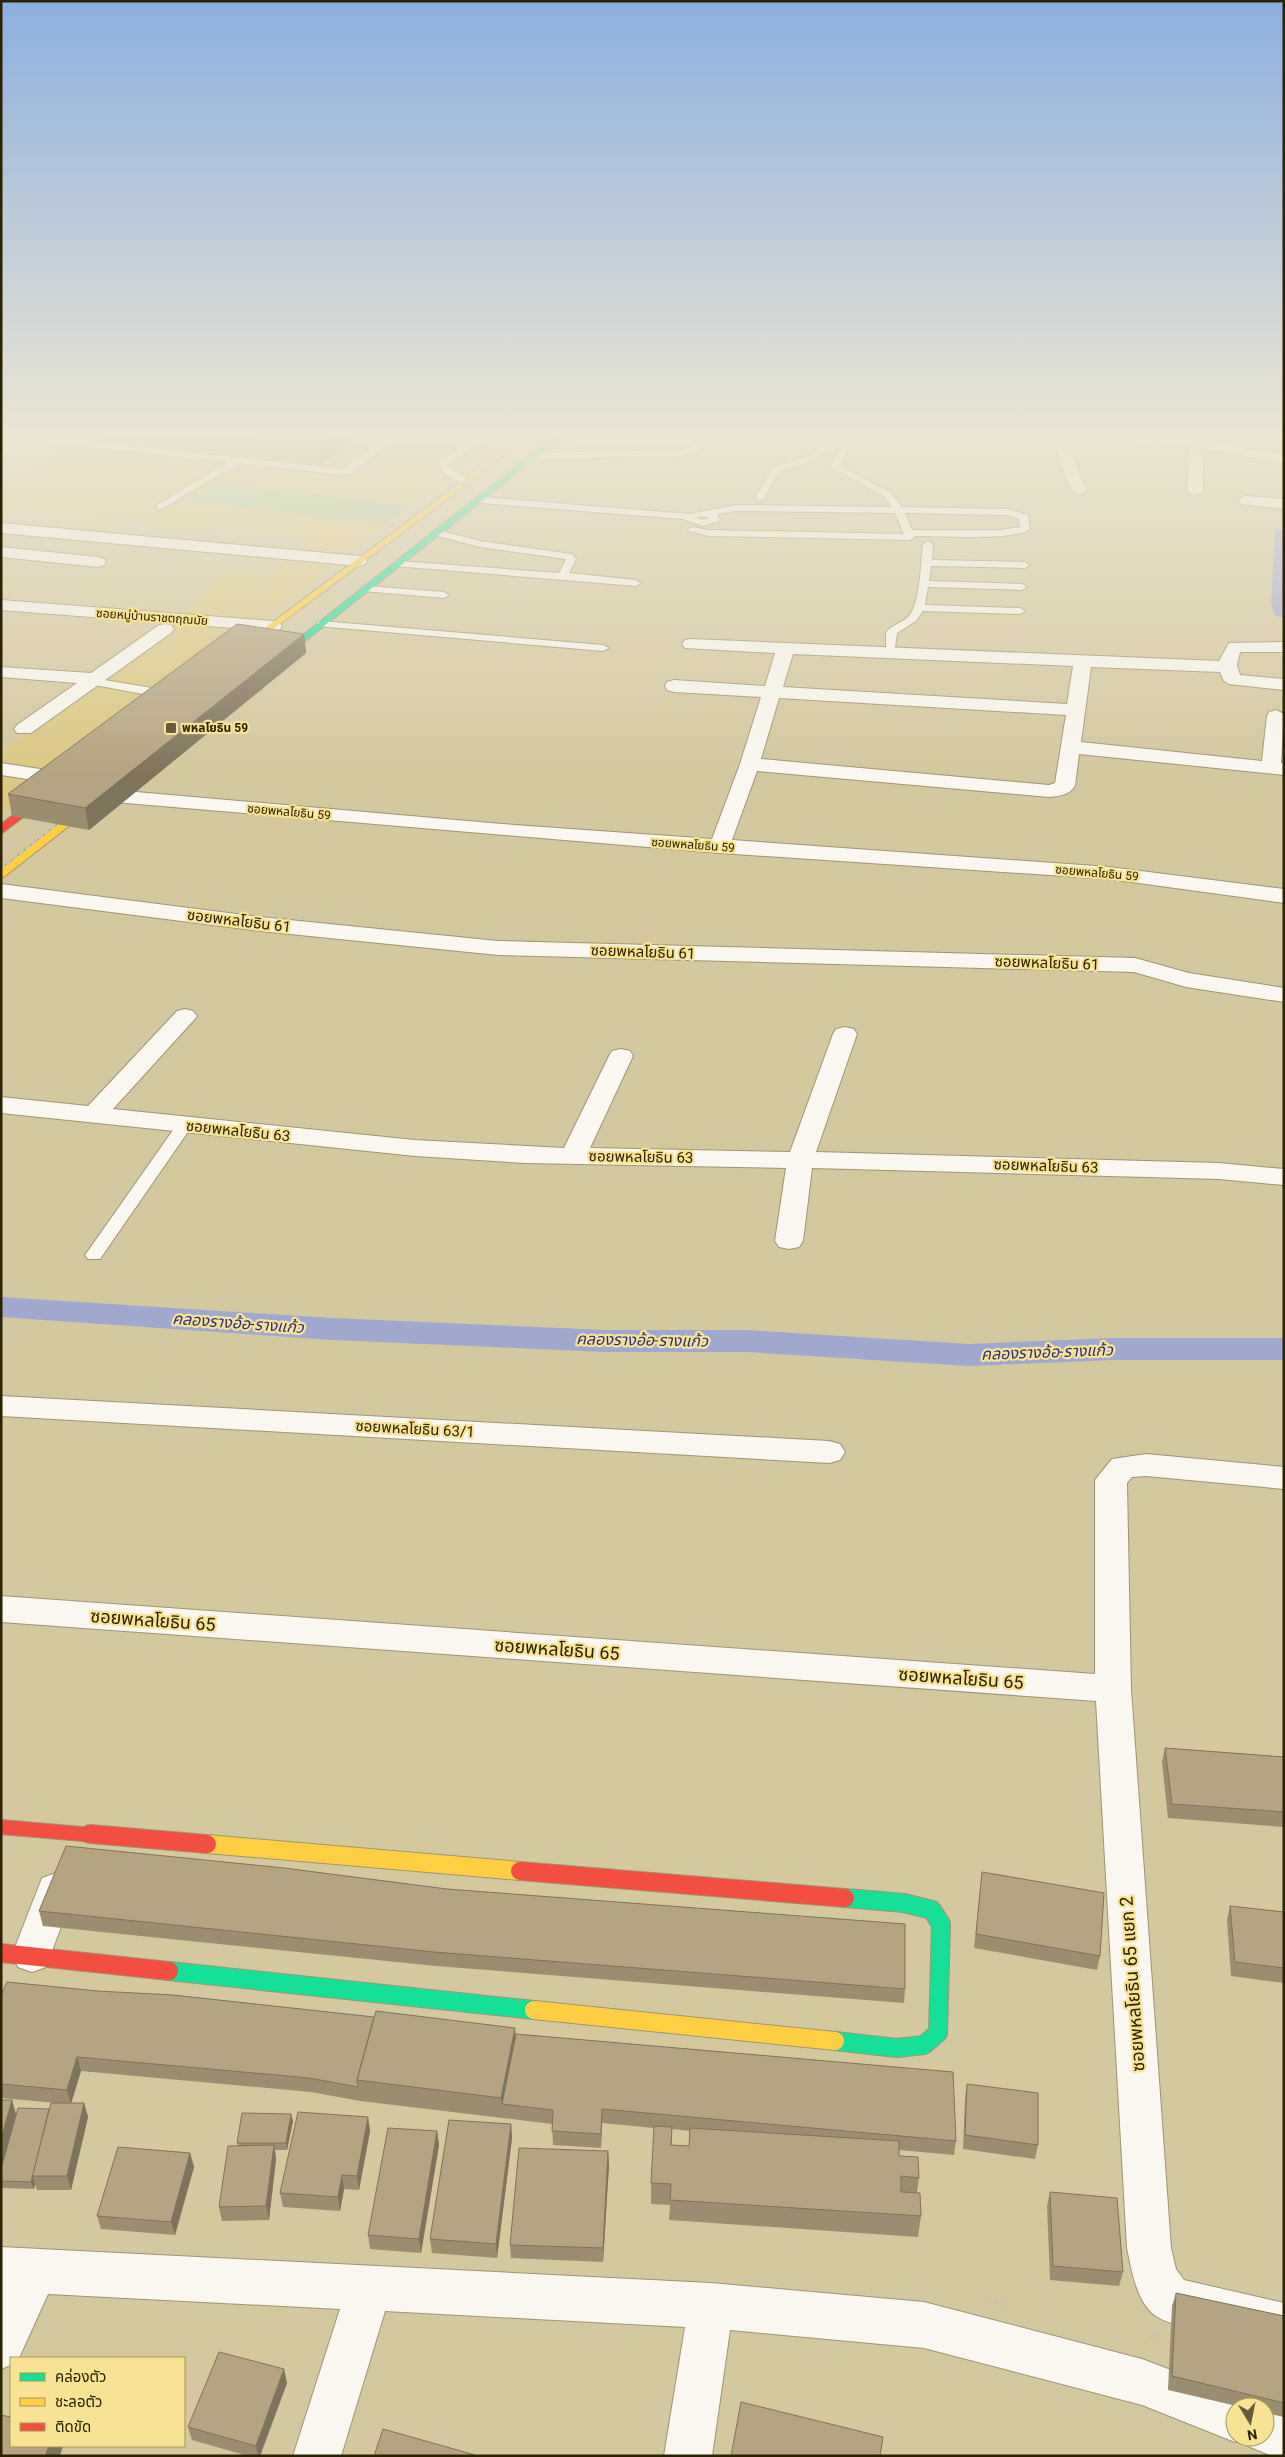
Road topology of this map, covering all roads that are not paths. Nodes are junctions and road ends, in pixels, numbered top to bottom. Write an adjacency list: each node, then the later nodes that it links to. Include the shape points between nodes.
1 (58, 547): 8 (street)
2 (201, 547): 9 (street)
3 (378, 547): 9 (main road)
4 (421, 547): 12 (main road)
5 (501, 547): 14 (lane, via 565,555 571,559)
6 (928, 547): 11 (lane)
7 (1, 552): 8 (street)
8 (46, 557): 10 (street)
9 (359, 561): 24 (main road)
10 (98, 562)
11 (927, 563): 13 (lane); 16 (lane)
12 (399, 564): 14 (lane); 18 (main road)
13 (1025, 565)
14 (564, 576): 15 (lane)
15 (636, 583)
16 (923, 584): 17 (lane); 20 (lane)
17 (1022, 587)
18 (367, 589): 19 (lane); 23 (main road)
19 (444, 595)
20 (918, 608): 21 (lane); 31 (lane, via 914,617 892,632)
21 (1020, 611)
22 (8, 614): 24 (street, ซอยหมู่บ้านราชตฤณมัย); 25 (street, ซอยหมู่บ้านราชตฤณมัย)
23 (321, 624): 29 (lane); 34 (main road)
24 (273, 626): 26 (main road)
25 (165, 629): 26 (street, ซอยหมู่บ้านราชตฤณมัย); 37 (street)
26 (258, 637): 32 (main road)
27 (691, 644): 30 (street)
28 (1284, 647): 35 (street, via 1235,647)
29 (603, 648)
30 (785, 649): 31 (street); 40 (street)
31 (890, 653): 33 (street)
32 (226, 660)
33 (1083, 660): 35 (street); 43 (street)
34 (266, 667)
35 (1227, 667): 39 (street, via 1230,677 1236,680)
36 (1, 672): 37 (street)
37 (95, 680): 41 (lane); 45 (street)
38 (674, 686): 40 (street)
39 (1284, 686)
40 (771, 692): 43 (street); 47 (street)
41 (178, 696): 42 (main road)
42 (163, 707)
43 (1074, 710): 46 (street)
44 (1276, 716): 48 (street)
45 (24, 728)
46 (1070, 747): 47 (street, via 1066,786 1060,790); 48 (street)
47 (750, 764): 53 (street)
48 (1278, 768)
49 (1, 769): 50 (street)
50 (69, 776): 52 (main road)
51 (110, 789): 53 (street, ซอยพหลโยธิน 59); 54 (main road)
52 (1, 829)
53 (719, 847): 56 (street, ซอยพหลโยธิน 59, via 1109,873)
54 (1, 874)
55 (1, 891): 57 (street, ซอยพหลโยธิน 61, via 260,924 498,948 1135,965 1186,980)
56 (1284, 896)
57 (1284, 995)
58 (185, 1016): 62 (street)
59 (844, 1034): 65 (street)
60 (621, 1056): 64 (street)
61 (1, 1105): 62 (street, ซอยพหลโยธิน 63)
62 (93, 1116): 63 (street, ซอยพหลโยธิน 63)
63 (184, 1126): 64 (street, ซอยพหลโยธิน 63, via 416,1148); 68 (lane)
64 (573, 1156): 65 (street, ซอยพหลโยธิน 63)
65 (800, 1160): 66 (street, ซอยพหลโยธิน 63, via 1209,1171); 67 (street)
66 (1284, 1177)
67 (789, 1241)
68 (94, 1255)
69 (1, 1406): 70 (street, ซอยพหลโยธิน 63/1)
70 (829, 1452)
71 (1284, 1478): 73 (street, ซอยพหลโยธิน 65 แยก 2, via 1146,1465 1124,1467 1111,1480)
72 (1, 1608): 73 (street, ซอยพหลโยธิน 65)
73 (1113, 1689): 80 (street, ซอยพหลโยธิน 65 แยก 2, via 1148,2248 1155,2278 1171,2300)
74 (1, 1827): 75 (main road)
75 (76, 1834): 76 (street); 76 (main road, via 904,1903 932,1910 941,1924 938,2033 924,2045 897,2048)
76 (17, 1954)
77 (19, 2269): 78 (street); 81 (street)
78 (370, 2287): 79 (street); 83 (street)
79 (711, 2306): 82 (street, via 924,2324 1142,2382); 84 (street)
80 (1284, 2326)
81 (1, 2346)
82 (1225, 2414)
83 (317, 2456)
84 (688, 2456)

